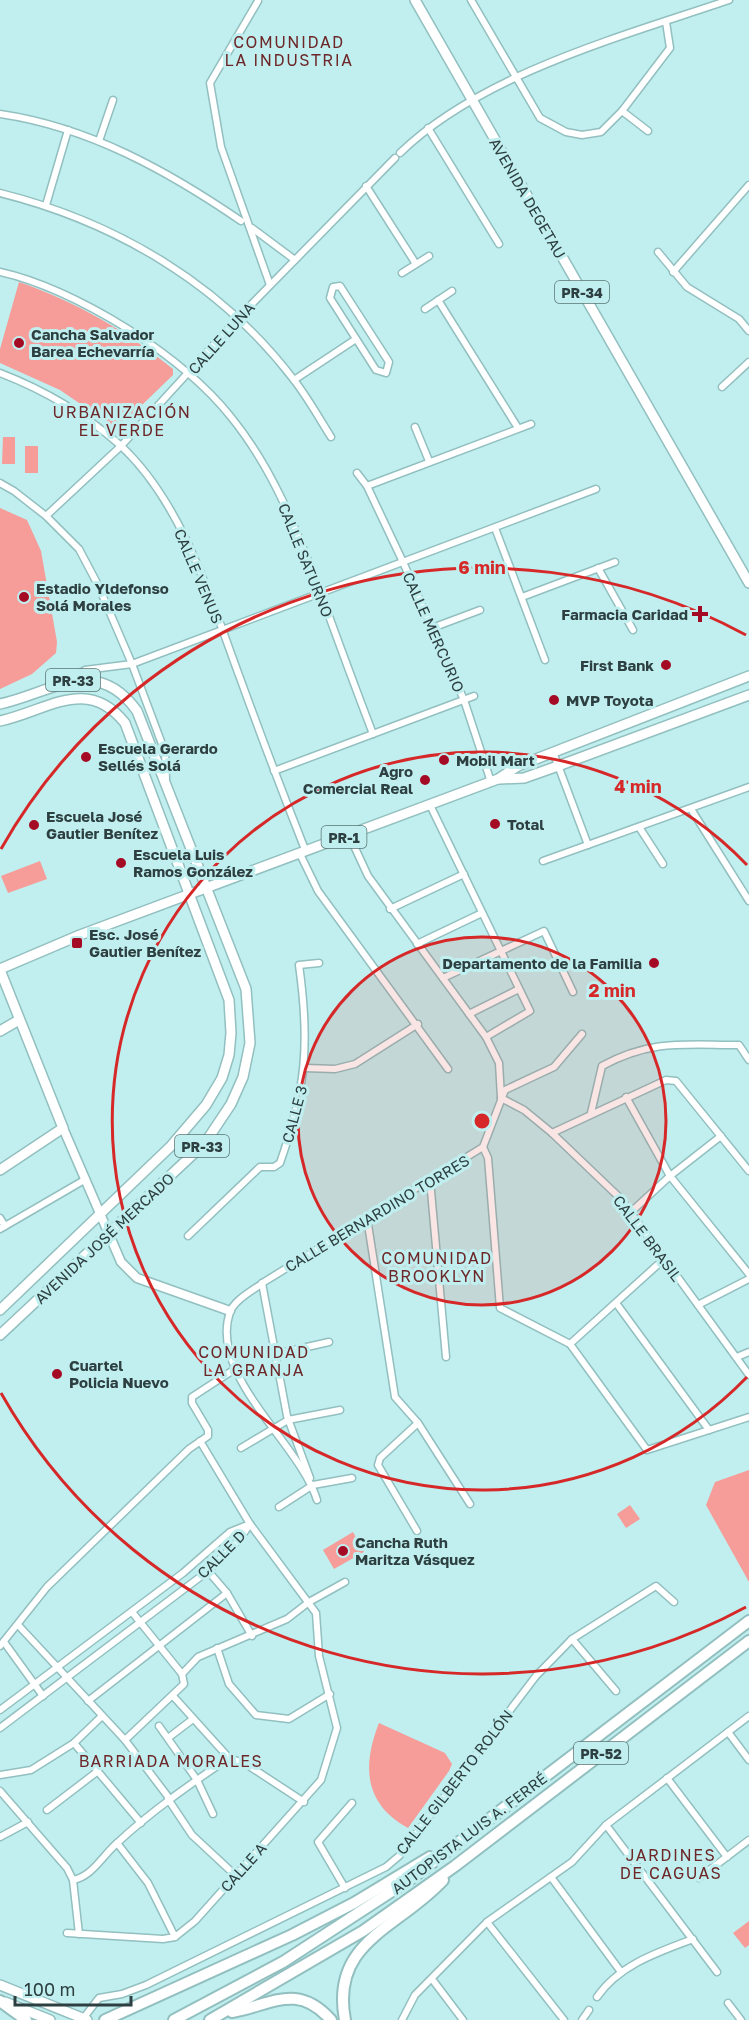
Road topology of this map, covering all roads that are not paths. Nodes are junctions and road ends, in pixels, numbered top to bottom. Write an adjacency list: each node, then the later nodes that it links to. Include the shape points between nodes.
1 (415, 0): 8 (main road, AVENIDA DEGETAU / PR-34)
2 (471, 0): 6 (street)
3 (729, 0): 5 (street, CALLE LUNA)
4 (258, 1): 20 (street, via 210,83 221,147)
5 (666, 22): 6 (street, CALLE LUNA); 9 (street, via 670,48)
6 (516, 76): 8 (street, CALLE LUNA); 9 (street, via 540,118 566,132 601,132)
7 (113, 100): 14 (street)
8 (473, 101): 11 (street, CALLE LUNA); 56 (main road, AVENIDA DEGETAU / PR-34)
9 (622, 111): 13 (street)
10 (0, 114): 12 (street)
11 (428, 128): 16 (street, CALLE LUNA); 21 (street)
12 (68, 130): 14 (street); 18 (street)
13 (648, 131)
14 (99, 141): 19 (street, via 178,178)
15 (749, 185): 27 (street)
16 (366, 186): 24 (street, CALLE LUNA); 25 (street)
17 (0, 193): 18 (street)
18 (46, 205): 33 (street, via 137,244 186,275)
19 (241, 221)
20 (251, 228): 24 (street); 29 (street)
21 (499, 243)
22 (658, 252): 27 (street)
23 (429, 256): 25 (street)
24 (295, 260): 29 (street, CALLE LUNA)
25 (416, 264): 28 (street)
26 (0, 272): 38 (street, CALLE SATURNO, via 28,280 102,313 149,342)
27 (673, 272): 34 (street, via 687,287 739,319)
28 (402, 273)
29 (270, 285): 33 (street, CALLE LUNA)
30 (452, 291): 31 (street)
31 (438, 300): 32 (street); 43 (street)
32 (425, 309)
33 (238, 317): 38 (street, CALLE LUNA); 39 (street)
34 (749, 330)
35 (356, 339): 35 (street, via 330,298 333,287 344,290 390,362 386,373 376,370); 39 (street)
36 (749, 363): 40 (street)
37 (0, 373): 45 (street, CALLE VENUS, via 57,400)
38 (188, 375): 45 (street, CALLE LUNA); 57 (street, CALLE SATURNO, via 230,416 266,467 294,521)
39 (294, 380): 44 (street)
40 (722, 387)
41 (531, 424): 43 (street)
42 (415, 428): 46 (street)
43 (518, 428): 46 (street)
44 (332, 437)
45 (121, 446): 51 (street, CALLE LUNA); 62 (street, CALLE VENUS, via 151,482 187,540)
46 (429, 461): 49 (street)
47 (357, 473): 49 (street, CALLE MERCURIO)
48 (0, 483): 51 (street)
49 (367, 486): 53 (street, CALLE MERCURIO)
50 (596, 489): 52 (street)
51 (46, 516): 64 (street, via 79,549)
52 (495, 528): 53 (street); 58 (street)
53 (403, 562): 57 (street); 60 (street, CALLE MERCURIO)
54 (615, 562): 55 (street)
55 (598, 568): 58 (street); 61 (street)
56 (749, 583)
57 (320, 593): 62 (street); 72 (street, CALLE SATURNO)
58 (522, 597): 63 (street)
59 (480, 610): 60 (street)
60 (432, 628): 69 (street, CALLE MERCURIO)
61 (633, 630)
62 (223, 631): 64 (street); 75 (street, CALLE VENUS)
63 (545, 660)
64 (132, 664): 66 (street, via 86,670); 77 (street, via 165,752)
65 (749, 676): 73 (main road, PR-1)
66 (69, 680): 70 (main road, AVENIDA JOSÉ MERCADO / PR-33); 77 (main road, AVENIDA JOSÉ MERCADO / PR-33, via 106,685 128,699 137,711)
67 (749, 695): 74 (main road, PR-1)
68 (474, 696): 69 (street)
69 (464, 700): 72 (street); 76 (street, CALLE MERCURIO)
70 (0, 704)
71 (0, 721): 89 (main road, AVENIDA JOSÉ MERCADO / PR-33, via 79,697 98,700 116,712 125,723)
72 (373, 734): 75 (street)
73 (553, 752): 74 (street); 76 (main road, PR-1)
74 (558, 766): 76 (main road, PR-1, via 524,778); 83 (street)
75 (274, 771): 84 (street, CALLE VENUS)
76 (494, 780): 79 (main road, PR-1)
77 (166, 787): 88 (main road, AVENIDA JOSÉ MERCADO / PR-33)
78 (749, 787): 80 (street)
79 (430, 805): 82 (main road, PR-1); 87 (street)
80 (692, 809): 81 (street); 90 (street)
81 (639, 827): 83 (street); 86 (street)
82 (349, 835): 84 (main road, PR-1); 91 (street, via 368,876)
83 (588, 845): 85 (street)
84 (303, 853): 88 (main road, PR-1); 102 (street, via 318,891)
85 (543, 861)
86 (663, 864)
87 (464, 874): 91 (street); 92 (street)
88 (207, 889): 89 (main road, PR-1); 126 (main road, AVENIDA JOSÉ MERCADO / PR-33, via 246,989 250,1042 243,1077 231,1104 205,1143)
89 (190, 896): 96 (main road, PR-1, via 80,935); 122 (main road, AVENIDA JOSÉ MERCADO / PR-33, via 229,1000 229,1055 222,1078 191,1125)
90 (749, 901)
91 (390, 909): 93 (street)
92 (482, 913): 93 (street); 94 (street)
93 (417, 944): 97 (street)
94 (500, 951): 97 (street); 98 (street); 99 (street, via 544,931)
95 (319, 963): 107 (street, CALLE 3, via 299,966 306,1016)
96 (0, 969): 101 (main road, PR-1)
97 (443, 978): 100 (street)
98 (519, 989): 100 (street); 105 (street, via 530,1011)
99 (573, 992)
100 (469, 1014): 105 (street)
101 (19, 1020): 103 (main road); 112 (main road, PR-1)
102 (418, 1024): 107 (street, via 355,1064 335,1069); 108 (street)
103 (0, 1031)
104 (582, 1034): 110 (street, via 554,1067 505,1090)
105 (486, 1037): 110 (street, via 499,1063)
106 (749, 1060): 111 (street, via 739,1046 653,1045 623,1055 602,1066)
107 (305, 1068): 127 (street, CALLE 3, via 296,1117 280,1163 260,1167)
108 (448, 1069)
109 (626, 1097): 111 (street); 114 (street, via 666,1080 676,1081); 118 (street)
110 (501, 1098): 113 (street, CALLE BRASIL, via 524,1110); 115 (street, CALLE BERNARDINO TORRES)
111 (591, 1113): 113 (street)
112 (63, 1128): 116 (main road); 119 (street)
113 (552, 1133): 121 (street, CALLE BRASIL)
114 (722, 1136): 117 (street); 118 (street)
115 (483, 1148): 120 (street, CALLE BERNARDINO TORRES); 138 (street, via 488,1158 500,1308)
116 (0, 1170)
117 (749, 1172)
118 (670, 1176): 121 (street); 129 (street)
119 (86, 1179): 122 (street); 125 (street)
120 (430, 1180): 124 (street, CALLE BERNARDINO TORRES); 142 (street)
121 (631, 1212): 128 (street, CALLE BRASIL)
122 (99, 1213): 126 (street); 134 (main road, AVENIDA JOSÉ MERCADO / PR-33)
123 (0, 1218): 125 (street)
124 (367, 1218): 131 (street, CALLE BERNARDINO TORRES); 148 (street, via 393,1389 395,1397)
125 (2, 1228)
126 (108, 1234): 135 (street, via 122,1262 136,1278); 136 (main road, AVENIDA JOSÉ MERCADO / PR-33)
127 (188, 1236)
128 (664, 1259): 132 (street); 133 (street, CALLE BRASIL)
129 (749, 1274)
130 (749, 1279): 133 (street)
131 (262, 1283): 135 (street, CALLE BERNARDINO TORRES); 140 (street)
132 (616, 1304): 138 (street); 150 (street)
133 (698, 1305): 141 (street, CALLE BRASIL)
134 (0, 1310)
135 (230, 1311): 143 (street, via 229,1346)
136 (0, 1335)
137 (329, 1342): 140 (street)
138 (570, 1344): 150 (street, via 647,1450)
139 (749, 1352): 141 (street)
140 (276, 1354): 147 (street)
141 (737, 1357): 144 (street, CALLE BRASIL)
142 (446, 1358)
143 (235, 1369): 149 (street); 151 (street, via 192,1397 208,1430 208,1436)
144 (749, 1375)
145 (340, 1410): 147 (street)
146 (749, 1417): 150 (street)
147 (288, 1420): 149 (street); 154 (street)
148 (418, 1423): 156 (street); 159 (street, via 380,1458 378,1465)
149 (270, 1428): 152 (street); 154 (street)
150 (709, 1430)
151 (200, 1442): 158 (street, CALLE A); 168 (street, via 47,1587)
152 (242, 1448)
153 (352, 1478): 154 (street)
154 (313, 1485): 155 (street); 157 (street)
155 (317, 1500)
156 (470, 1504)
157 (279, 1507)
158 (250, 1524): 160 (street, CALLE D); 163 (street, CALLE A); 165 (street, CALLE D, via 230,1532)
159 (417, 1531)
160 (208, 1571): 162 (street); 166 (street, CALLE D)
161 (345, 1582): 163 (street)
162 (227, 1593): 169 (street); 173 (street)
163 (309, 1602): 169 (street, via 287,1619); 180 (street, CALLE A, via 316,1613 319,1656)
164 (674, 1602): 170 (street, CALLE GILBERTO ROLÓN, via 656,1586)
165 (132, 1612): 166 (street); 175 (street, CALLE D)
166 (140, 1621): 173 (street); 177 (street, CALLE D)
167 (749, 1621): 209 (highway, AUTOPISTA LUIS A. FERRÉ / PR-52)
168 (19, 1626): 172 (street); 175 (street)
169 (252, 1636): 174 (street)
170 (572, 1639): 179 (street); 219 (street, CALLE GILBERTO ROLÓN, via 536,1676 399,1856 373,1875)
171 (749, 1641): 214 (highway, AUTOPISTA LUIS A. FERRÉ / PR-52)
172 (2, 1644): 178 (street)
173 (160, 1644): 176 (street); 183 (street)
174 (217, 1648): 176 (street, via 198,1657); 180 (street, via 229,1684 256,1715 290,1719)
175 (56, 1668): 177 (street); 178 (street, CALLE D)
176 (182, 1674): 182 (street, via 184,1683)
177 (66, 1678): 181 (street, CALLE D); 183 (street)
178 (35, 1684): 181 (street); 184 (street, CALLE D)
179 (616, 1692)
180 (330, 1694): 202 (street, CALLE A, via 337,1728 321,1780)
181 (43, 1696): 189 (street, CALLE D)
182 (173, 1696): 187 (street); 192 (street)
183 (88, 1701): 185 (street)
184 (0, 1710)
185 (102, 1716): 192 (street); 193 (street)
186 (749, 1716): 190 (street)
187 (193, 1719): 191 (street); 194 (street)
188 (159, 1726): 191 (street)
189 (0, 1728)
190 (728, 1732): 195 (street); 198 (street)
191 (168, 1738): 199 (street)
192 (125, 1740): 201 (street)
193 (74, 1743): 196 (street); 197 (street, via 31,1770)
194 (229, 1758): 199 (street); 202 (street, via 246,1764)
195 (749, 1760)
196 (98, 1771): 204 (street); 207 (street)
197 (0, 1775)
198 (667, 1779): 208 (street); 213 (street)
199 (197, 1780): 201 (street); 205 (street)
200 (0, 1791): 206 (street)
201 (169, 1799): 207 (street); 215 (street, via 192,1834)
202 (304, 1802): 215 (street, CALLE A)
203 (352, 1803): 219 (street, via 318,1842)
204 (47, 1810)
205 (213, 1814)
206 (28, 1822): 210 (street); 218 (street, via 57,1854)
207 (141, 1823): 212 (street)
208 (606, 1825): 216 (street, via 572,1862); 224 (street)
209 (469, 1833): 237 (highway, via 354,1903 292,1935); 238 (highway, AUTOPISTA LUIS A. FERRÉ / PR-52, via 412,1878 324,1937)
210 (0, 1838)
211 (749, 1840): 213 (street)
212 (117, 1843): 218 (street, via 86,1876); 223 (street, via 148,1883)
213 (727, 1857): 217 (street)
214 (455, 1866): 233 (highway, AUTOPISTA LUIS A. FERRÉ / PR-52, via 345,1942); 241 (highway, via 431,1893 354,1957 343,1981)
215 (236, 1875): 223 (street, CALLE A, via 195,1921)
216 (551, 1877): 220 (street); 225 (street)
217 (699, 1878)
218 (73, 1880): 222 (street)
219 (345, 1888): 234 (street, CALLE GILBERTO ROLÓN, via 146,1985 99,1998)
220 (487, 1922): 227 (street); 244 (street)
221 (67, 1933): 222 (street)
222 (79, 1934): 223 (street)
223 (175, 1937)
224 (693, 1939): 225 (street); 226 (street)
225 (621, 1972): 229 (street)
226 (717, 1972)
227 (432, 1979): 242 (street, via 415,1995); 243 (street)
228 (0, 1985): 234 (main road)
229 (597, 1997)
230 (0, 2000): 235 (highway); 236 (main road)
231 (728, 2003): 246 (street)
232 (589, 2010): 245 (street)
233 (222, 2013): 239 (highway, AUTOPISTA LUIS A. FERRÉ / PR-52); 240 (highway, via 269,2000 296,1998 315,2006)
234 (84, 2019)
235 (26, 2020)
236 (50, 2020)
237 (105, 2020)
238 (174, 2020)
239 (210, 2020)
240 (331, 2020)
241 (345, 2020)
242 (402, 2020)
243 (463, 2020)
244 (564, 2020)
245 (582, 2020)
246 (741, 2020)

